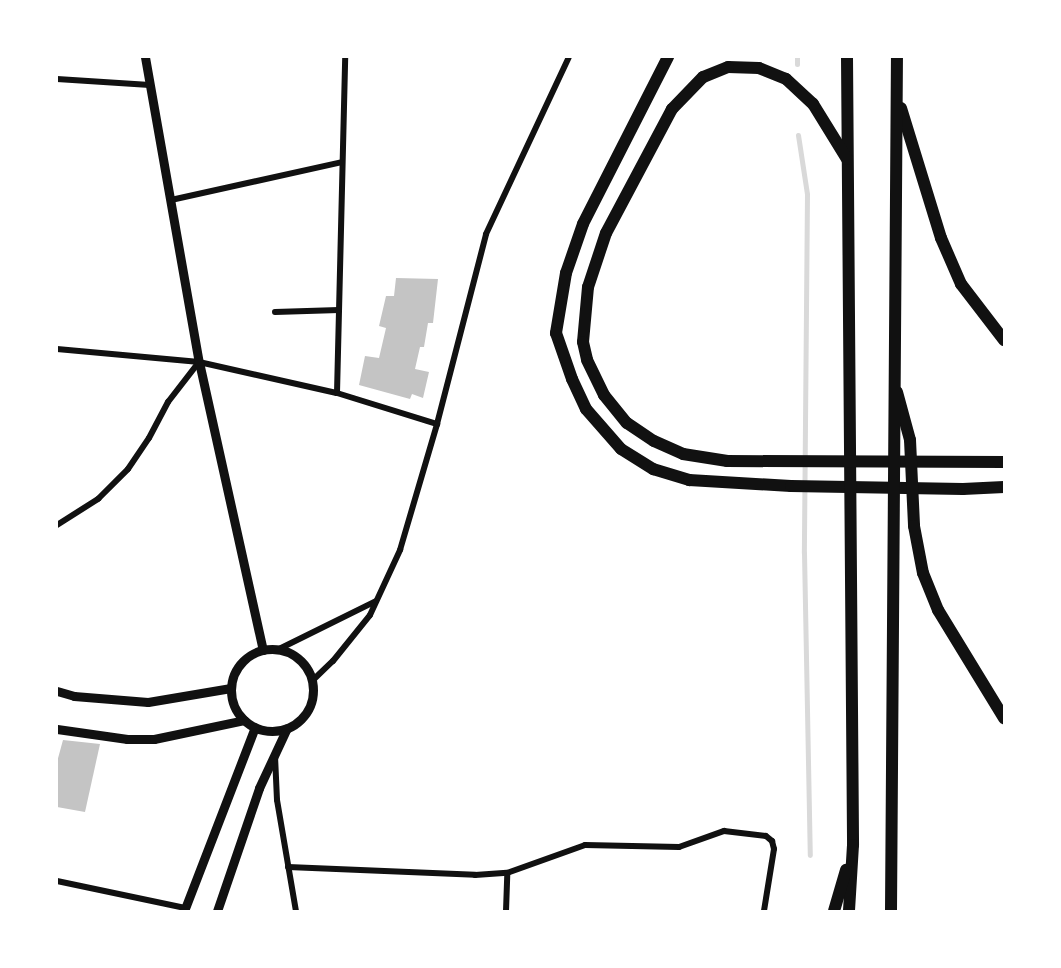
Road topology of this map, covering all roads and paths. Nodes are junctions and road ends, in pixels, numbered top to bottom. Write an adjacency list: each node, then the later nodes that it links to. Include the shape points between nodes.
1 (145, 57): 8 (street)
2 (345, 57): 11 (street)
3 (569, 57): 20 (street, via 486,234)
4 (668, 57): 22 (highway, via 583,224 566,273 556,333 586,409 621,449 653,469 689,480 791,486)
5 (847, 57): 10 (highway)
6 (897, 57): 9 (highway)
7 (57, 79): 8 (street)
8 (150, 85): 12 (street)
9 (897, 96): 15 (highway, via 941,238 961,284); 18 (highway)
10 (847, 159): 21 (highway, via 813,104 786,79 759,68 728,67 703,76 672,109 606,233 588,286 583,322 587,360 604,395 627,423 683,454 778,463); 36 (highway)
11 (342, 162): 12 (street); 13 (street)
12 (171, 200): 17 (street)
13 (339, 310): 14 (street); 19 (street)
14 (275, 312)
15 (1004, 340)
16 (57, 349): 17 (street)
17 (199, 362): 19 (street); 23 (street, via 168,402 128,469 98,499); 26 (street)
18 (893, 375): 30 (highway, via 910,440 914,526 923,573 938,610); 47 (highway)
19 (337, 393): 20 (street)
20 (437, 424): 24 (street, via 400,550)
21 (1004, 462)
22 (1004, 487)
23 (57, 525)
24 (376, 601): 25 (street); 27 (street, via 364,623)
25 (279, 649): 26 (street); 27 (street, via 306,666)
26 (263, 650): 28 (street, via 240,664)
27 (312, 681): 33 (street, via 308,709)
28 (231, 688): 29 (street, via 148,702); 31 (street, via 234,706)
29 (57, 691)
30 (1004, 718)
31 (244, 720): 32 (street); 34 (street, via 154,739)
32 (255, 727): 33 (street, via 271,731); 40 (street)
33 (287, 728): 35 (street)
34 (57, 729)
35 (275, 753): 37 (street, via 277,800); 41 (street)
36 (853, 846): 45 (highway); 46 (highway)
37 (288, 867): 38 (street); 42 (street)
38 (507, 873): 43 (street); 44 (street, via 585,845 679,847 724,831 766,836 774,849)
39 (57, 881): 40 (street)
40 (184, 909)
41 (217, 911)
42 (296, 911)
43 (506, 911)
44 (764, 911)
45 (834, 911)
46 (849, 911)
47 (891, 911)

